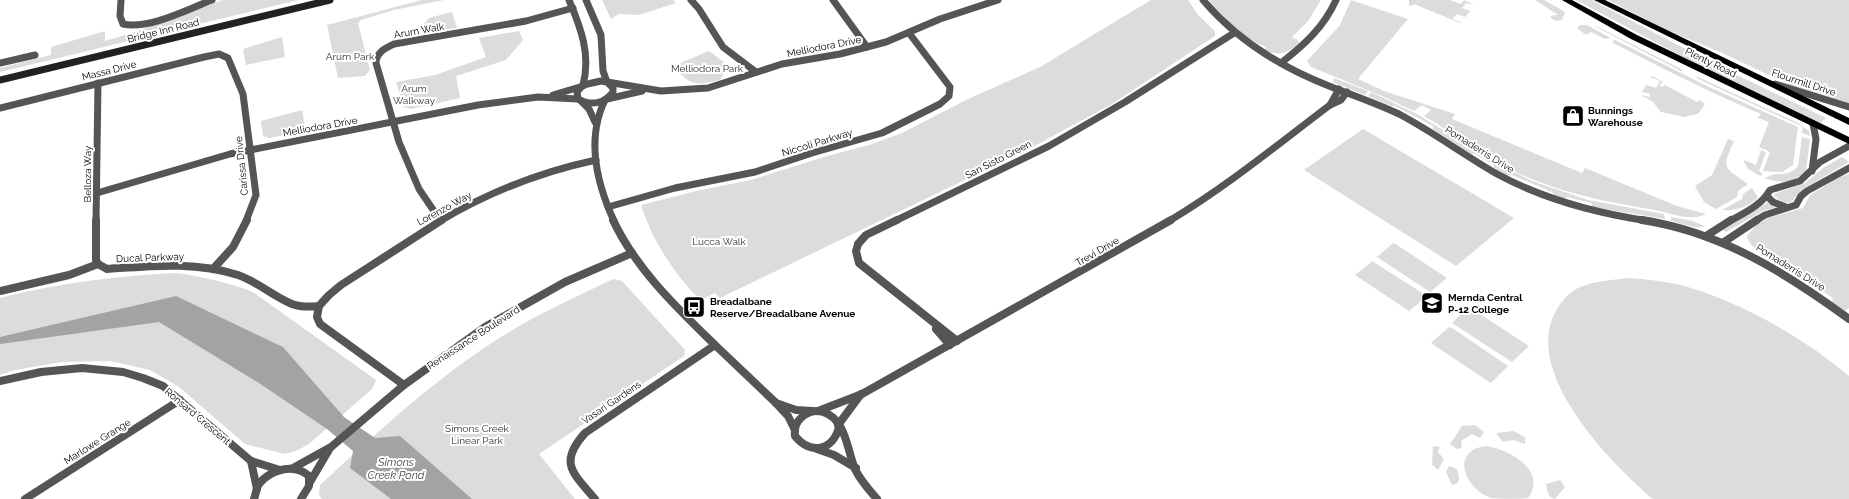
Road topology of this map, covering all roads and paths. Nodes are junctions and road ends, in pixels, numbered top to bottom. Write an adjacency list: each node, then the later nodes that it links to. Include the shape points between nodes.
1 (121, 0): 2 (street, via 121,20 128,26 144,24)
2 (212, 0)
3 (330, 0): 23 (main road, Bridge Inn Road)
4 (569, 0): 13 (street)
5 (586, 0): 24 (street, via 600,35 603,51 602,70)
6 (691, 0): 21 (street, via 723,47)
7 (833, 0): 16 (street)
8 (998, 0): 14 (street, Melliodora Drive, via 940,19)
9 (1203, 0): 15 (street, Pomaderris Drive)
10 (1336, 0): 20 (street, via 1322,25)
11 (1566, 0): 39 (highway, Plenty Road)
12 (1598, 0): 22 (highway, Plenty Road)
13 (573, 8): 26 (street, via 587,58 587,73); 38 (street, Arum Walk, via 526,21 394,44 384,49 377,56 376,63)
14 (909, 33): 16 (street, Melliodora Drive); 48 (street, Niccoli Parkway, via 950,87 950,96 940,104 870,138 812,153 755,172 675,188)
15 (1234, 33): 20 (street, Pomaderris Drive); 59 (street, San Sisto Green, via 1086,126 1011,166 866,235 860,241 856,252 859,262)
16 (867, 48): 21 (street, Melliodora Drive, via 782,64)
17 (35, 55): 19 (street)
18 (223, 55): 25 (street, Massa Drive, via 204,57); 42 (street, Carissa Drive, via 228,58 243,94)
19 (0, 63)
20 (1281, 63): 27 (street, Pomaderris Drive)
21 (756, 72): 28 (street, Melliodora Drive, via 708,88)
22 (1754, 76): 34 (street, Flourmill Drive); 37 (highway, Plenty Road)
23 (0, 80)
24 (607, 82): 26 (street, Melliodora Drive, via 595,81); 28 (street, Melliodora Drive); 32 (street, via 613,92)
25 (98, 83): 35 (street, Massa Drive); 46 (street, Belloza Way)
26 (583, 86): 30 (street, Melliodora Drive); 31 (street, via 577,92)
27 (1339, 89): 29 (street, Pomaderris Drive); 33 (street, Trevi Drive)
28 (649, 90): 32 (street, Melliodora Drive)
29 (1347, 92): 33 (street, Trevi Drive, via 1341,100); 51 (street, Pomaderris Drive, via 1408,119 1481,166 1536,193 1588,210 1669,225)
30 (550, 96): 31 (street, Melliodora Drive); 38 (street, Melliodora Drive, via 478,105)
31 (579, 100): 32 (street, Melliodora Drive, via 588,103); 36 (street, via 589,109)
32 (606, 100): 36 (street)
33 (1330, 105): 59 (street, Trevi Drive, via 1193,206 1097,264)
34 (1849, 107)
35 (0, 108)
36 (595, 122): 43 (street)
37 (1849, 122)
38 (393, 123): 42 (street, Melliodora Drive); 50 (street, Arum Walk, via 419,189)
39 (1813, 124): 40 (highway, Plenty Road); 45 (street, via 1816,139)
40 (1849, 141)
41 (1849, 146): 45 (street, via 1820,162)
42 (251, 149): 46 (street, Melliodora Drive); 55 (street, Carissa Drive, via 256,195 250,214 233,247)
43 (596, 160): 48 (street, via 598,176); 50 (street, Lorenzo Way, via 566,165 544,173)
44 (1849, 168): 49 (street, via 1807,191 1796,205)
45 (1812, 172): 47 (street, via 1800,181 1770,190)
46 (97, 193): 54 (street, Belloza Way)
47 (1767, 196): 49 (street); 51 (street)
48 (608, 207): 53 (street)
49 (1786, 207): 52 (street, via 1761,217)
50 (440, 220): 57 (street, Lorenzo Way, via 336,290)
51 (1706, 236): 52 (street, Pomaderris Drive)
52 (1724, 242): 58 (street, Pomaderris Drive, via 1772,267)
53 (632, 252): 60 (street, via 666,297); 62 (street, Renaissance Boulevard, via 565,282 521,306 485,327)
54 (98, 264): 55 (street, Ducal Parkway, via 107,269 172,265); 56 (street, via 69,276)
55 (213, 269): 57 (street, Ducal Parkway, via 253,281 292,304)
56 (0, 291)
57 (320, 306): 62 (street, via 317,317 320,324)
58 (1849, 319)
59 (954, 343): 63 (street, Trevi Drive)
60 (715, 345): 65 (street); 79 (street, Vasari Gardens, via 575,443 569,454 570,465)
61 (0, 381): 64 (street, Ronsard Crescent, via 69,368 100,368 147,378 163,386)
62 (404, 385): 69 (street, Renaissance Boulevard)
63 (862, 394): 66 (street, Trevi Drive); 67 (street, Trevi Drive)
64 (180, 400): 71 (street, Ronsard Crescent); 77 (street, Marlowe Grange)
65 (775, 402): 66 (street, via 796,410); 68 (street, via 788,416)
66 (817, 411): 67 (street, via 831,415); 68 (street, via 799,420)
67 (838, 426): 70 (street, via 835,439); 73 (street)
68 (795, 430): 70 (street, via 798,442 803,446)
69 (331, 447): 72 (street, Renaissance Boulevard); 75 (street, Renaissance Boulevard)
70 (817, 449): 73 (street, via 834,455)
71 (251, 461): 74 (street, Ronsard Crescent); 76 (street, via 256,479)
72 (293, 468): 74 (street); 75 (street, via 306,472 309,476)
73 (856, 468): 80 (street)
74 (280, 470): 76 (street, via 266,478)
75 (309, 490): 78 (street, Renaissance Boulevard)
76 (254, 496)
77 (25, 499)
78 (301, 499)
79 (595, 499)
80 (877, 499)

